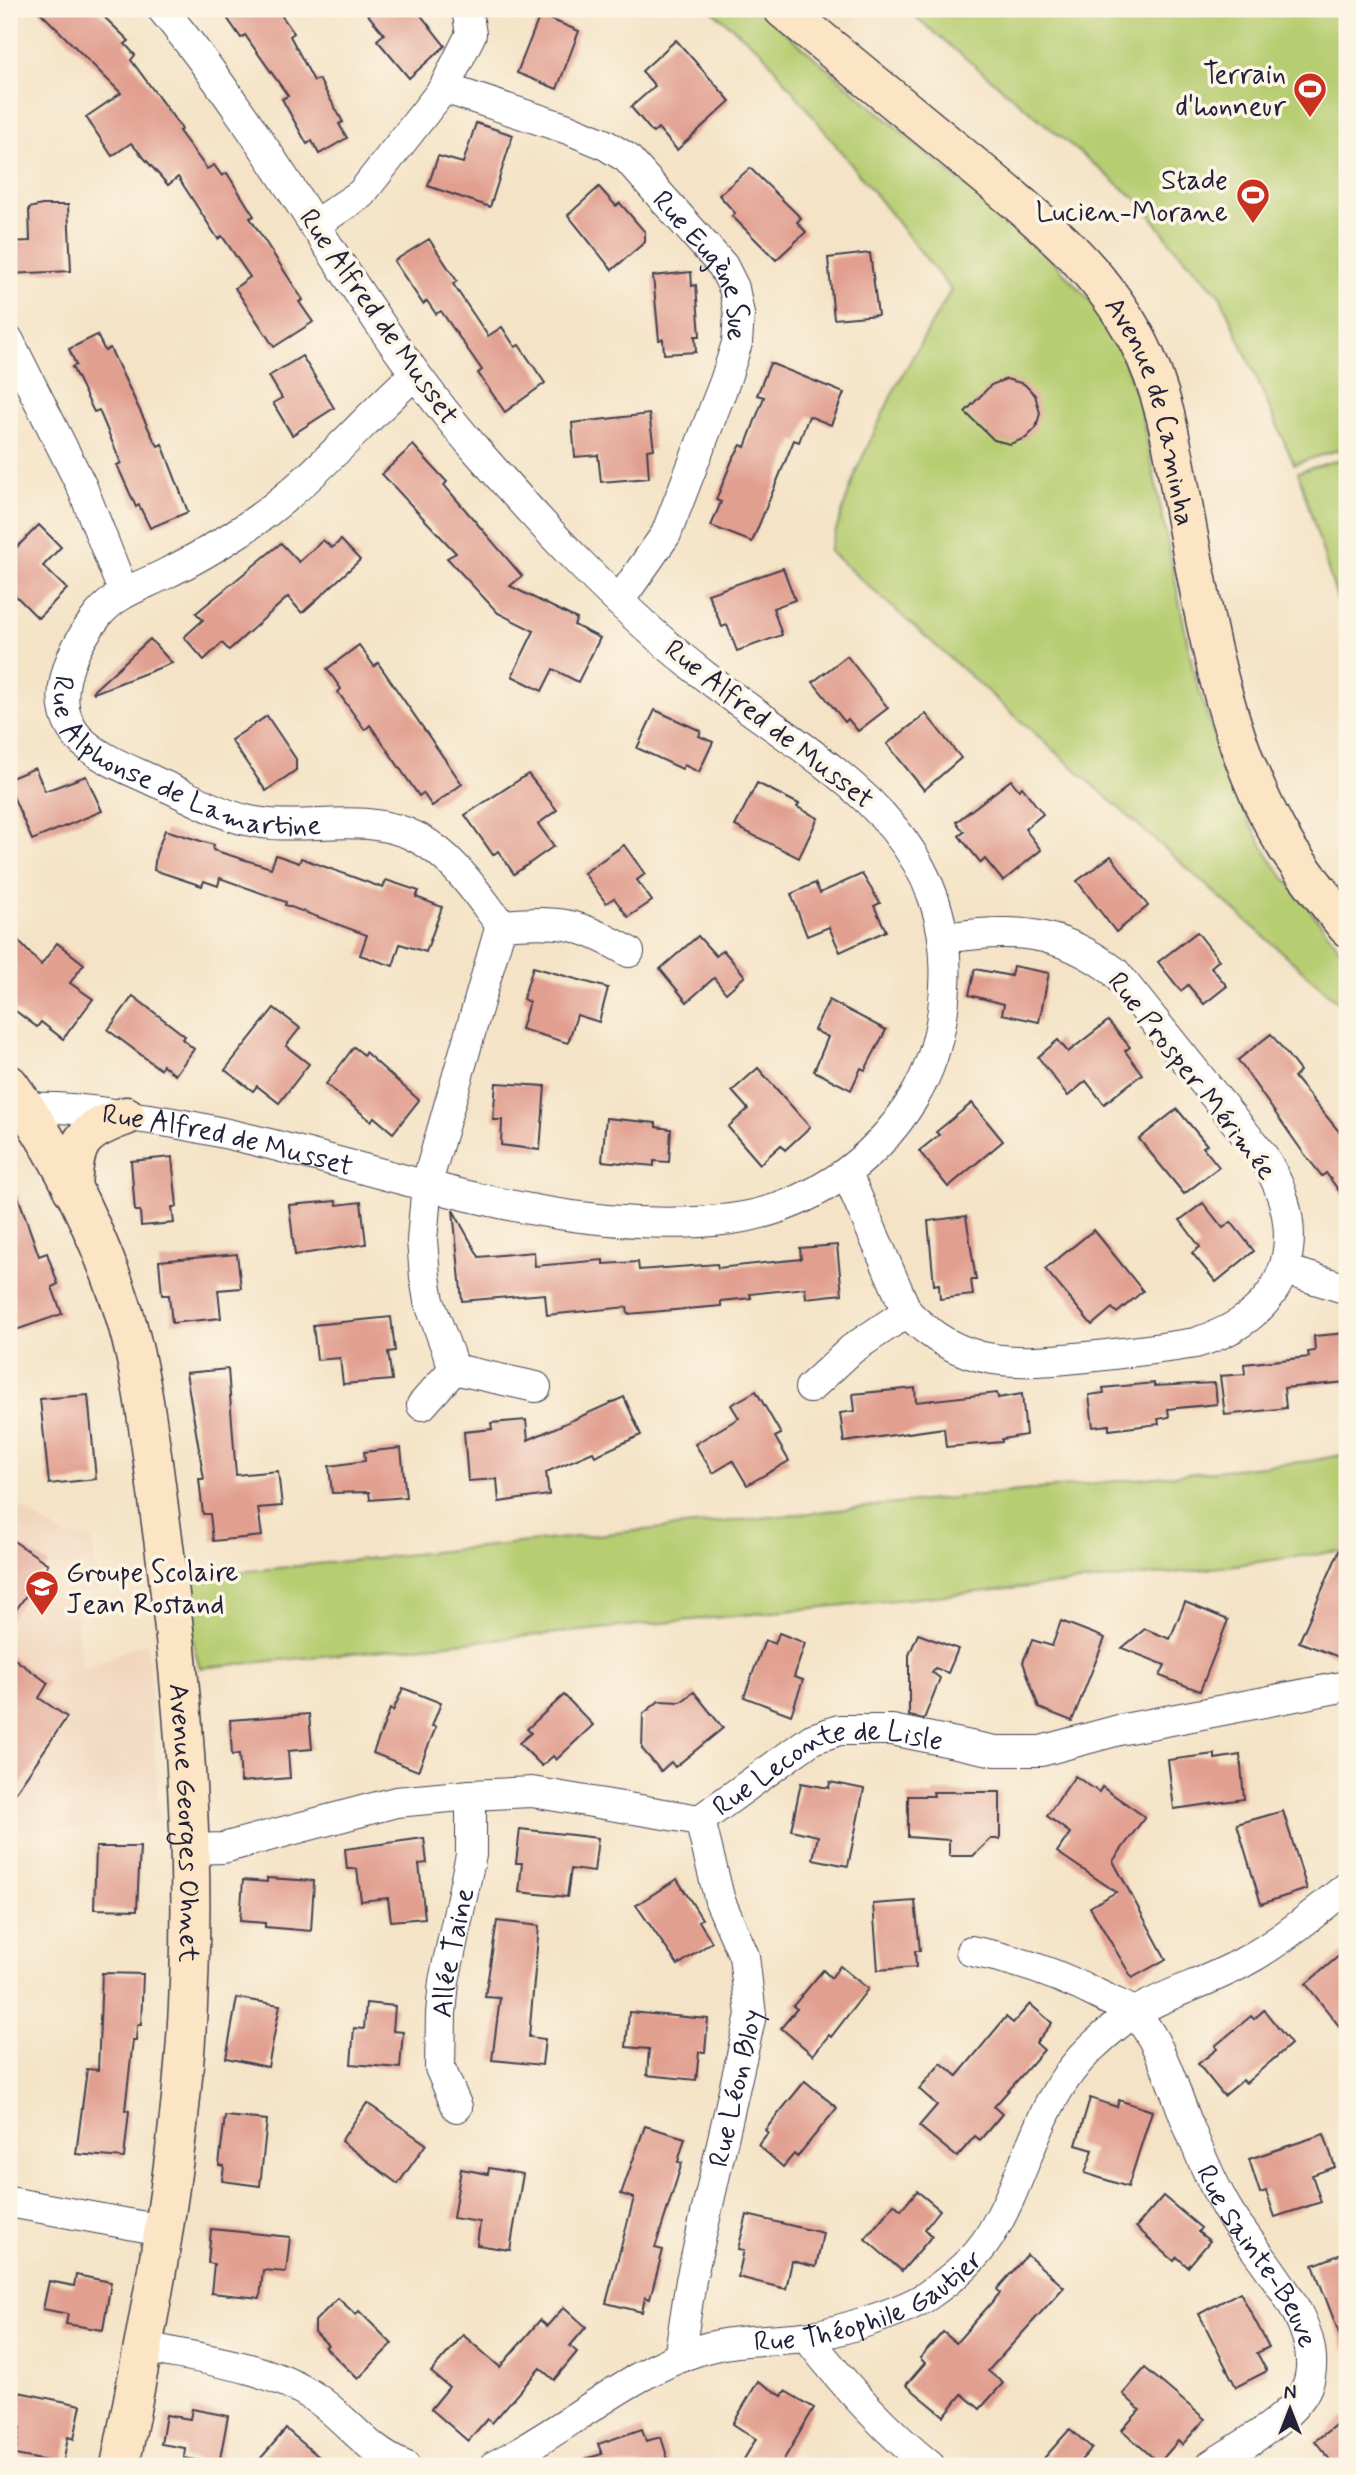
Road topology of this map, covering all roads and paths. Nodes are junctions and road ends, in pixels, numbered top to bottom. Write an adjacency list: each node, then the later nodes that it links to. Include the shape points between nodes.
1 (162, 9): 6 (street, Rue Alfred de Musset, via 224,88)
2 (467, 9): 5 (street, via 471,34)
3 (783, 9): 13 (street, Avenue de Caminha, via 1049,228 1112,298 1139,343 1157,389 1211,650 1238,743 1290,851)
4 (817, 9): 11 (street, Avenue de Caminha, via 1067,215 1138,295 1157,329 1184,406 1247,706 1297,821)
5 (444, 88): 6 (street, via 361,194); 10 (street, Rue Eugène Sue, via 568,129 627,158 723,266 734,288 739,314 737,343 725,381 666,534)
6 (314, 225): 8 (street, Rue Alfred de Musset)
7 (9, 341): 9 (street, via 82,487)
8 (415, 374): 9 (street, Rue Alphonse de Lamartine, via 284,500 169,573); 10 (street, Rue Alfred de Musset, via 475,449)
9 (123, 591): 12 (street, Rue Alphonse de Lamartine, via 99,614 65,673 62,701 82,742 106,758 247,820 369,823 418,838 446,857)
10 (619, 601): 14 (street, Rue Alfred de Musset, via 695,668 856,786 879,808 914,854 931,889)
11 (1347, 893)
12 (501, 925): 15 (street, via 564,923); 19 (street)
13 (1347, 927)
14 (944, 938): 18 (street, Rue Alfred de Musset, via 945,997 928,1070 888,1132); 21 (street, Rue Prosper Mérimée, via 980,933 1043,936 1090,952 1115,972 1276,1177 1288,1217)
15 (629, 952)
16 (15, 1101): 17 (street, Rue Alfred de Musset); 20 (street, Avenue Georges Ohnet, via 49,1143)
17 (126, 1116): 19 (street, Rue Alfred de Musset, via 202,1128); 20 (street, Avenue Georges Ohnet, via 83,1137 75,1152)
18 (847, 1174): 19 (street, Rue Alfred de Musset, via 774,1210 687,1222 578,1216); 23 (street)
19 (427, 1184): 24 (street, via 422,1240 425,1277)
20 (72, 1189): 31 (street, Avenue Georges Ohnet, via 118,1293 140,1388 175,1626)
21 (1286, 1270): 22 (street); 23 (street, via 1262,1304 1222,1335 1119,1353 1026,1363 978,1357 924,1330)
22 (1347, 1289)
23 (907, 1312): 26 (street, via 852,1349)
24 (454, 1369): 25 (street); 27 (street)
25 (536, 1387)
26 (810, 1388)
27 (422, 1405)
28 (1347, 1686): 30 (street, Rue Leconte de Lisle, via 1119,1730 1041,1751 995,1751 892,1730 839,1730 812,1740)
29 (471, 1795): 30 (street, Rue Leconte de Lisle, via 532,1792); 31 (street, Rue Leconte de Lisle, via 396,1802 223,1848); 35 (street, Allée Taine, via 471,1855 441,2014 440,2068)
30 (701, 1820): 40 (street, Rue Léon Bloy, via 720,1901 744,1956 751,2015 691,2280)
31 (191, 1849): 37 (street, Avenue Georges Ohnet, via 184,2061)
32 (1347, 1887): 34 (street, Rue Théophile Gautier, via 1290,1934 1242,1963)
33 (971, 1951): 34 (street, via 1046,1969)
34 (1134, 2013): 38 (street, Rue Théophile Gautier, via 1091,2048 1055,2092 989,2236 968,2263 922,2299); 45 (street, Rue Sainte-Beuve, via 1164,2060 1206,2169 1293,2306 1312,2356 1307,2390 1292,2410)
35 (457, 2107)
36 (9, 2202): 37 (street)
37 (162, 2231): 39 (street, Avenue Georges Ohnet)
38 (807, 2337): 40 (street, Rue Théophile Gautier, via 738,2341); 44 (street, via 879,2421)
39 (143, 2347): 41 (street, Avenue Georges Ohnet); 42 (street, via 236,2366 291,2384 318,2399 376,2450)
40 (679, 2358): 43 (street, Rue Théophile Gautier, via 604,2396 545,2440)
41 (120, 2466)
42 (405, 2466)
43 (494, 2466)
44 (930, 2466)
45 (1210, 2466)

